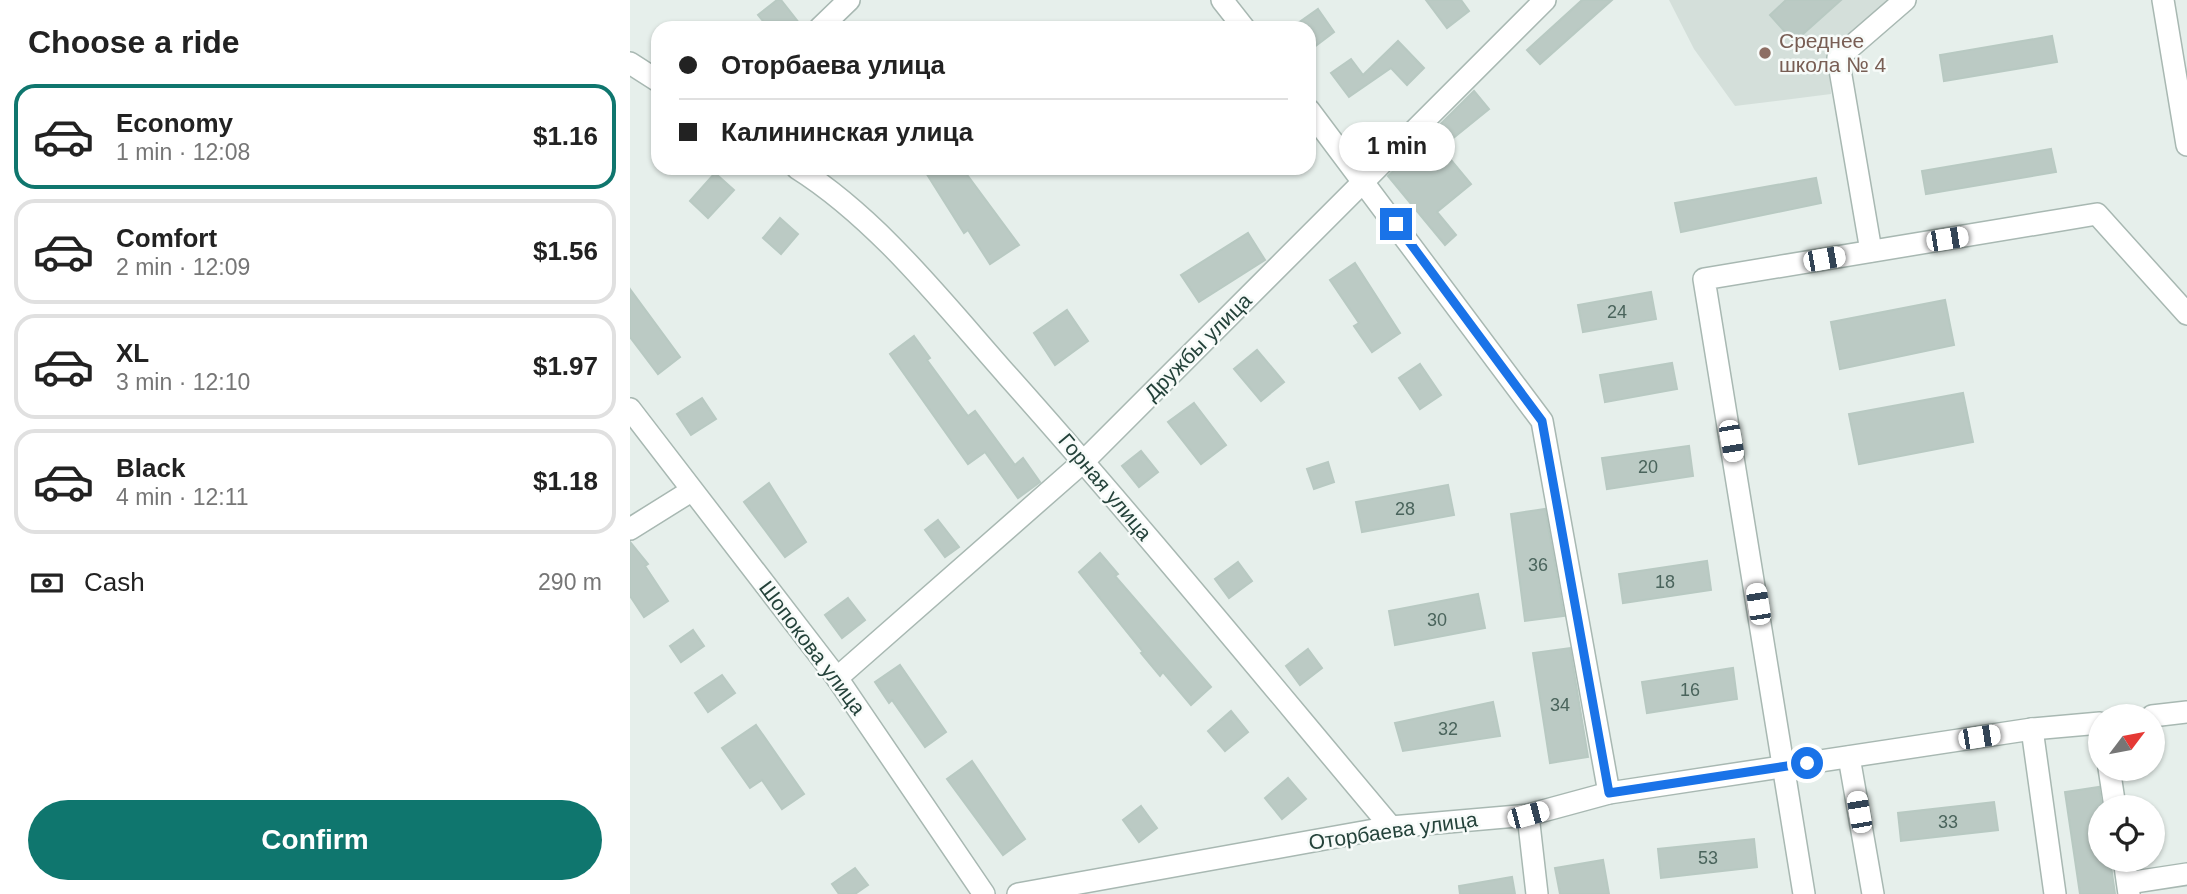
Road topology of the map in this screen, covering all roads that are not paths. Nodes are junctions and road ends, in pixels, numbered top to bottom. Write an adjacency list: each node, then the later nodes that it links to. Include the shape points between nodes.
1 (1222, 0): 7 (street)
2 (1545, 0): 13 (street, Дружбы улица)
3 (1905, 0): 14 (street, via 1838,58)
4 (2163, 0): 11 (street)
5 (845, 1): 6 (street)
6 (826, 21)
7 (1238, 21)
8 (630, 63): 9 (street)
9 (651, 76)
10 (1316, 119): 13 (street)
11 (2187, 145)
12 (808, 175): 17 (street, Горная улица, via 834,191 932,290)
13 (1364, 180): 17 (street, Дружбы улица); 27 (street, via 1542,421)
14 (1871, 251): 15 (street, via 2097,214); 26 (street, via 1704,279)
15 (2187, 314)
16 (630, 410): 18 (street, Шопокова улица)
17 (1084, 461): 20 (street, Дружбы улица); 29 (street, Горная улица)
18 (691, 491): 19 (street); 20 (street, Шопокова улица)
19 (630, 529)
20 (837, 678): 32 (street, Шопокова улица)
21 (2187, 712): 22 (street)
22 (2165, 715)
23 (2088, 724): 24 (street, Оторбаева улица)
24 (2032, 729): 25 (street, Оторбаева улица); 37 (street)
25 (1849, 757): 26 (street, Оторбаева улица); 36 (street)
26 (1785, 766): 27 (street, Оторбаева улица); 35 (street)
27 (1609, 793): 28 (street, Оторбаева улица)
28 (1528, 815): 29 (street, Оторбаева улица); 34 (street)
29 (1391, 827): 33 (street, Оторбаева улица)
30 (2187, 874): 31 (street)
31 (2128, 889)
32 (984, 894)
33 (1018, 894)
34 (1537, 894)
35 (1804, 894)
36 (1873, 894)
37 (2055, 894)

